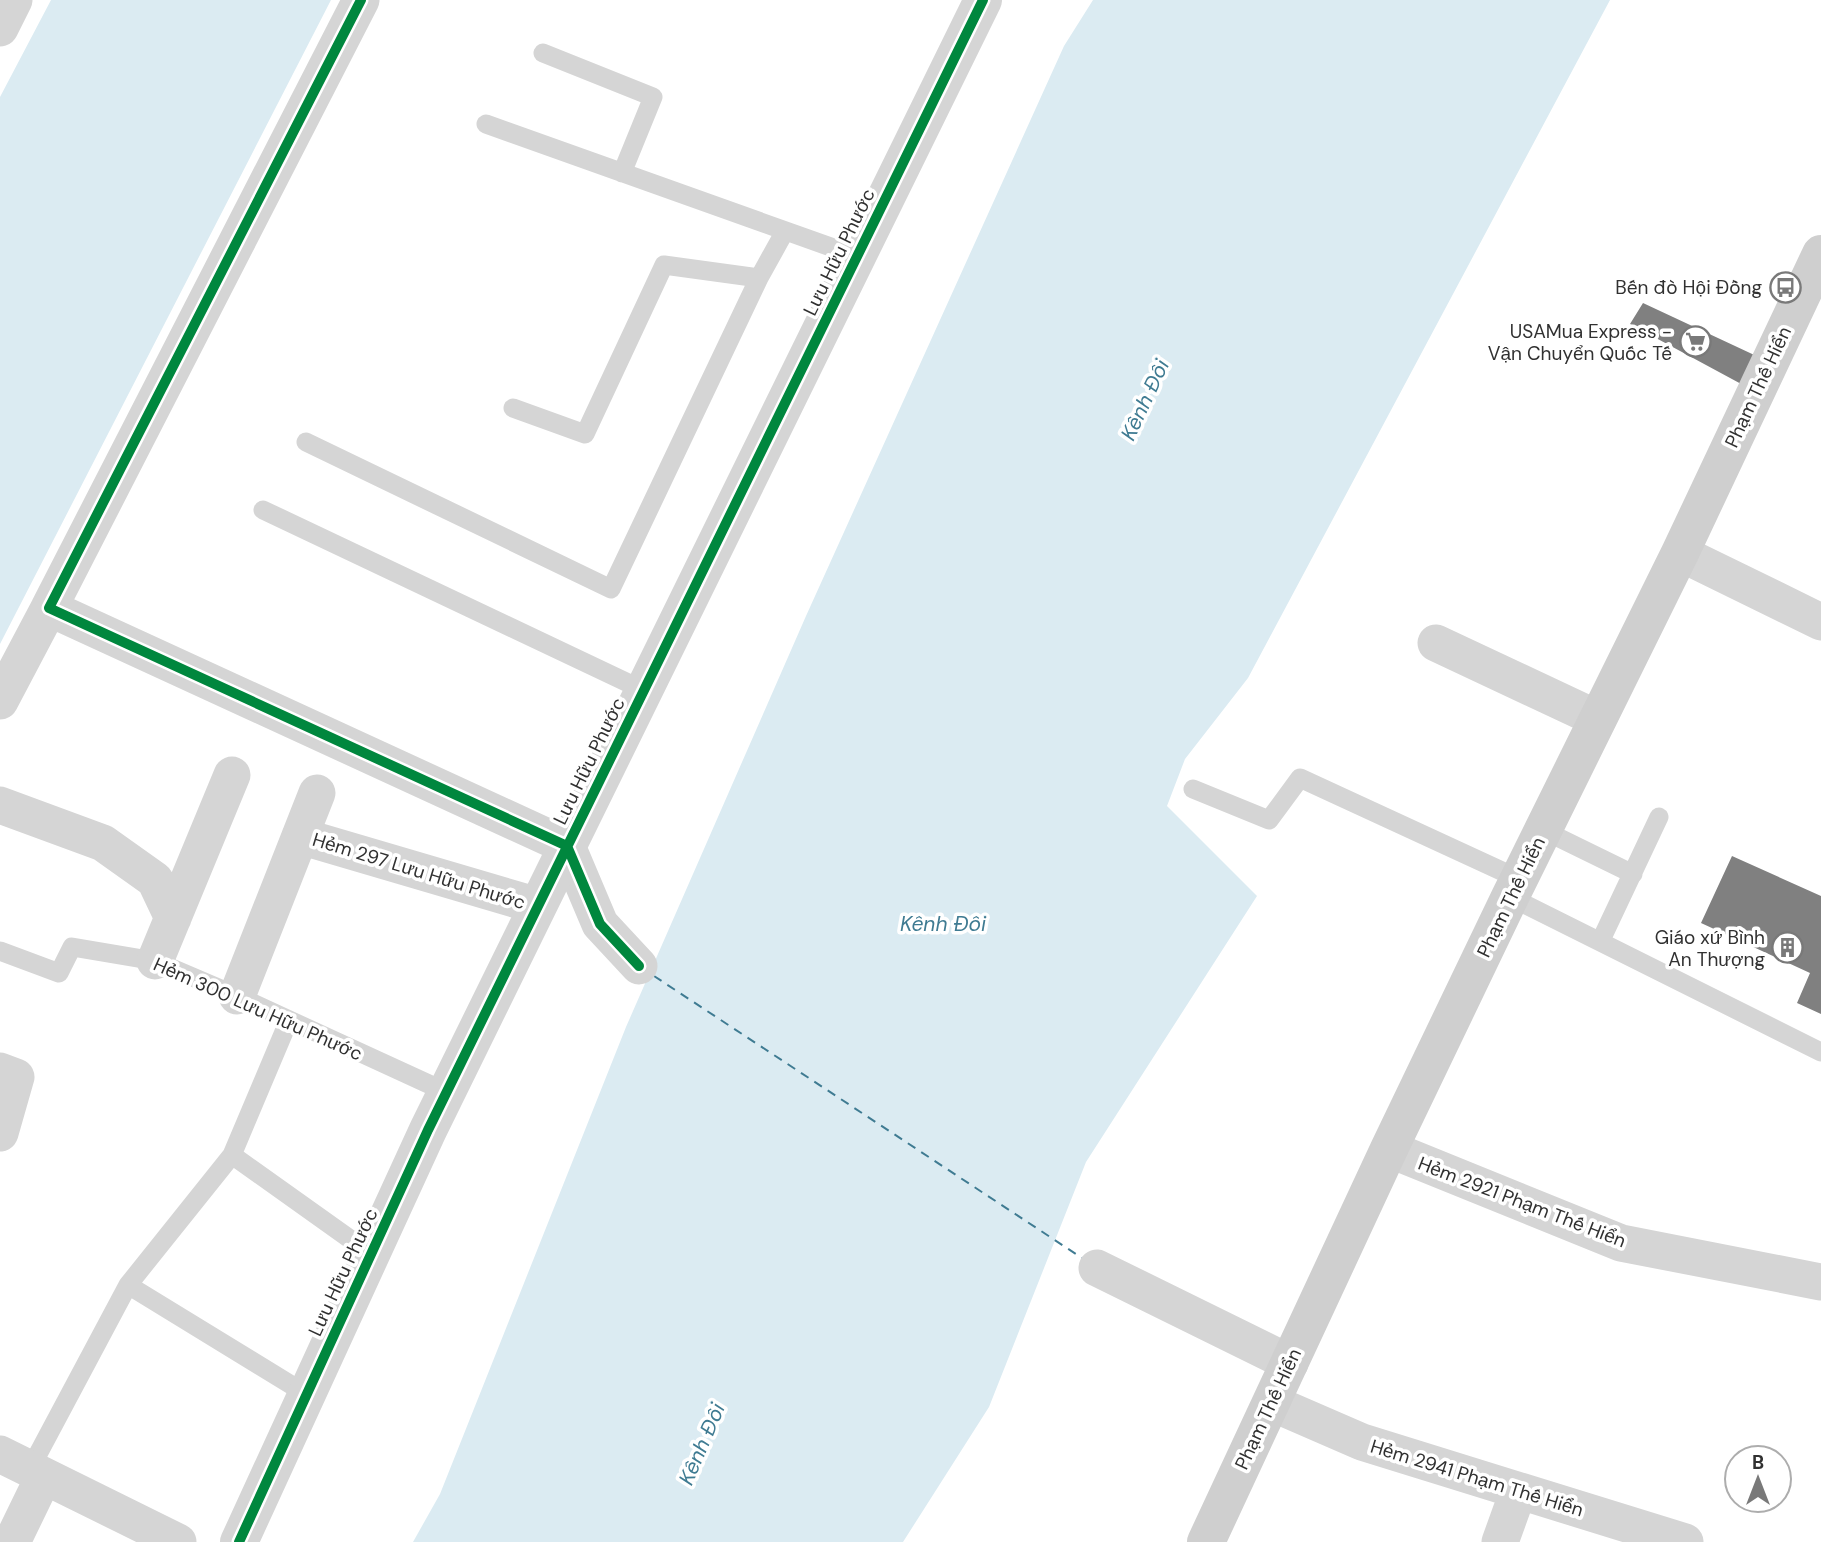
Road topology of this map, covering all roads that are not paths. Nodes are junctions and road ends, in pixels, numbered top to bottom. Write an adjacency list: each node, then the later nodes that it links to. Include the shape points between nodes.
1 (14, 0): 4 (street)
2 (361, 0): 16 (street)
3 (983, 0): 9 (street, Lưu Hữu Phước)
4 (0, 28)
5 (543, 53): 7 (lane, via 653,97)
6 (486, 124): 7 (lane)
7 (622, 173): 8 (lane)
8 (785, 231): 9 (lane); 11 (lane)
9 (856, 256): 19 (street, Lưu Hữu Phước)
10 (1819, 263): 15 (main road, Phạm Thế Hiển)
11 (759, 278): 12 (lane, via 664,265 585,434); 13 (lane, via 611,589)
12 (513, 408)
13 (306, 442)
14 (263, 510): 19 (lane)
15 (1680, 553): 17 (street); 21 (main road, Phạm Thế Hiển)
16 (49, 608): 20 (street); 29 (street)
17 (1821, 622)
18 (1436, 643): 21 (street)
19 (643, 690): 29 (street, Lưu Hữu Phước)
20 (0, 701)
21 (1598, 719): 27 (main road, Phạm Thế Hiển)
22 (232, 775): 33 (street)
23 (1193, 789): 31 (lane, via 1269,820 1300,778)
24 (317, 793): 28 (street, Hẻm 297 Lưu Hữu Phước)
25 (0, 805): 33 (street, via 103,843 155,880)
26 (1659, 817): 30 (lane)
27 (1543, 830): 30 (lane); 31 (main road, Phạm Thế Hiển)
28 (300, 836): 32 (street, Hẻm 297 Lưu Hữu Phước); 38 (street, Hẻm 297 Lưu Hữu Phước)
29 (567, 846): 32 (street, Lưu Hữu Phước); 37 (street, via 600,924)
30 (1633, 874): 34 (lane)
31 (1514, 888): 34 (lane); 44 (main road, Phạm Thế Hiển)
32 (538, 906): 42 (street, Lưu Hữu Phước)
33 (173, 918): 36 (street)
34 (1601, 940): 40 (lane)
35 (0, 951): 36 (lane, Hẻm 300 Lưu Hữu Phước, via 59,973 72,947)
36 (155, 961): 38 (lane, Hẻm 300 Lưu Hữu Phước)
37 (639, 966)
38 (237, 996): 39 (lane, Hẻm 300 Lưu Hữu Phước)
39 (289, 1020): 42 (lane, Hẻm 300 Lưu Hữu Phước); 45 (lane)
40 (1821, 1052)
41 (0, 1071): 43 (street, via 16,1077)
42 (446, 1093): 46 (street, Lưu Hữu Phước)
43 (0, 1133)
44 (1389, 1150): 48 (street, Hẻm 2921 Phạm Thế Hiển, via 1621,1243); 50 (main road, Phạm Thế Hiển)
45 (232, 1155): 46 (lane); 49 (lane)
46 (371, 1254): 51 (street, Lưu Hữu Phước)
47 (1097, 1268): 50 (street)
48 (1821, 1282)
49 (128, 1285): 51 (lane); 53 (lane)
50 (1290, 1363): 52 (main road, Phạm Thế Hiển)
51 (306, 1394): 57 (street, Lưu Hữu Phước)
52 (1272, 1403): 54 (street, Hẻm 2941 Phạm Thế Hiển, via 1362,1442); 58 (main road, Phạm Thế Hiển)
53 (24, 1466): 55 (street); 56 (street)
54 (1518, 1492): 59 (street); 60 (street, Hẻm 2941 Phạm Thế Hiển)
55 (12, 1542)
56 (178, 1542)
57 (239, 1542)
58 (1206, 1542)
59 (1500, 1542)
60 (1685, 1542)

